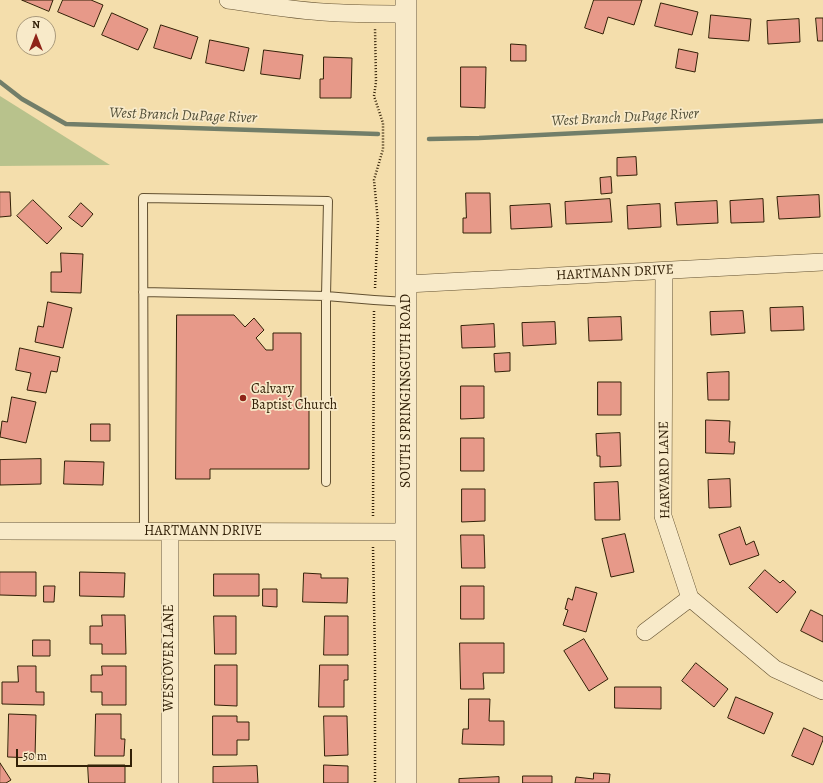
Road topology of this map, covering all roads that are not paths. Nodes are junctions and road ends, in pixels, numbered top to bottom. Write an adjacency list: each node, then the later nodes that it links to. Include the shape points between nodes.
1 (228, 0): 2 (street, via 295,10 348,14 375,14)
2 (406, 7): 6 (street, SOUTH SPRINGINSGUTH ROAD)
3 (823, 262): 4 (street, HARTMANN DRIVE)
4 (664, 271): 6 (street, HARTMANN DRIVE); 13 (street, HARVARD LANE, via 663,516)
5 (143, 292): 7 (lane); 7 (lane, via 143,198 328,200); 10 (lane)
6 (407, 293): 7 (lane, via 374,300); 12 (street, SOUTH SPRINGINSGUTH ROAD)
7 (326, 296): 8 (lane)
8 (326, 482)
9 (0, 532): 10 (street, HARTMANN DRIVE)
10 (144, 532): 11 (street, HARTMANN DRIVE)
11 (170, 532): 12 (street, HARTMANN DRIVE); 16 (street, WESTOVER LANE)
12 (406, 532): 17 (street, SOUTH SPRINGINSGUTH ROAD)
13 (690, 598): 14 (street); 15 (street, via 775,669)
14 (645, 632)
15 (823, 691)
16 (170, 783)
17 (406, 783)

